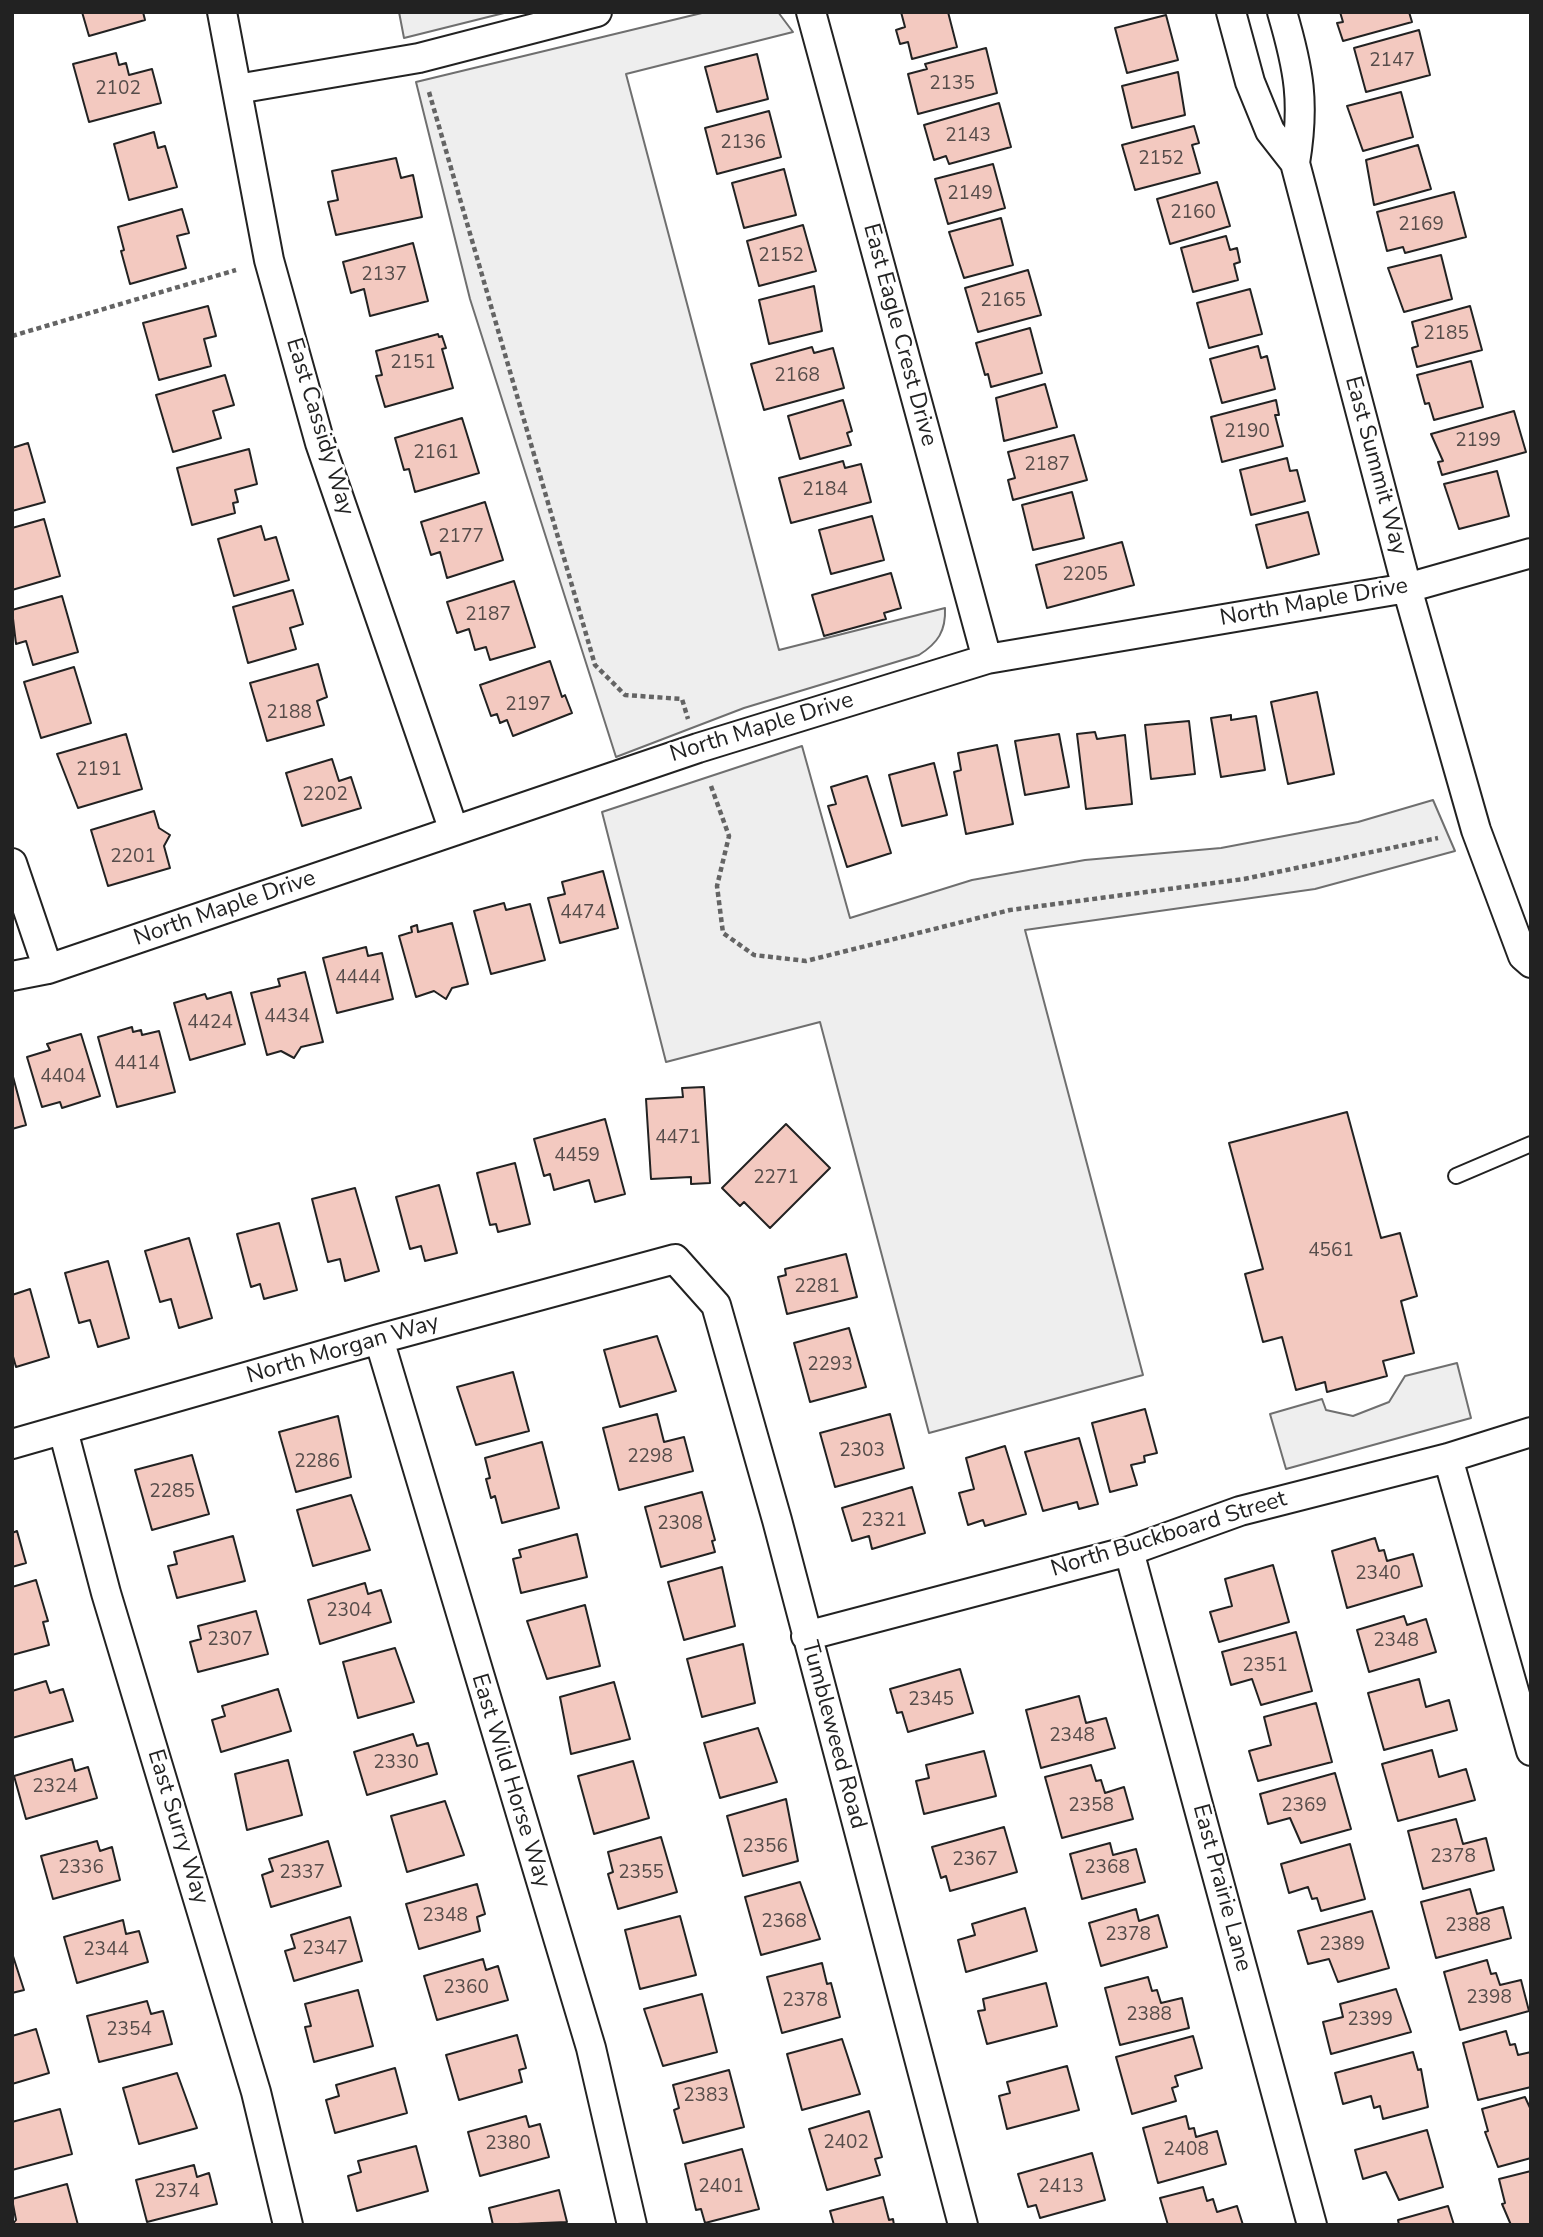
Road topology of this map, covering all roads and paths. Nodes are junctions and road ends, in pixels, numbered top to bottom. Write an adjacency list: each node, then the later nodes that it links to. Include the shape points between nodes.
1 (222, 12): 6 (street, East Cassidy Way)
2 (597, 12): 6 (street, via 419,58)
3 (811, 12): 13 (street, East Eagle Crest Drive)
4 (1231, 12): 8 (street, East Summit Way, via 1250,82 1270,131)
5 (1282, 12): 8 (street, East Summit Way, via 1297,62 1302,121)
6 (237, 89): 16 (street, East Cassidy Way, via 270,260 320,443)
7 (429, 92): 14 (path, via 595,665 625,695 682,699)
8 (1295, 163): 12 (street, East Summit Way)
9 (236, 270): 10 (path)
10 (12, 336)
11 (1531, 553): 12 (street, North Maple Drive)
12 (1407, 588): 13 (street, North Maple Drive); 19 (street, East Summit Way, via 1476,830 1523,956)
13 (987, 659): 16 (street, North Maple Drive, via 698,747)
14 (688, 719)
15 (711, 786): 17 (path, via 729,836 717,886 723,933 754,955 806,961 1010,910 1244,879)
16 (454, 831): 20 (street, North Maple Drive)
17 (1438, 838)
18 (12, 863): 20 (street)
19 (1531, 963)
20 (48, 969): 21 (street, North Maple Drive)
21 (12, 976)
22 (1531, 1144): 23 (lane)
23 (1456, 1176)
24 (675, 1259): 25 (street, North Morgan Way); 31 (street, Tumbleweed Road, via 716,1305)
25 (379, 1339): 26 (street, North Morgan Way); 34 (street, East Wild Horse Way, via 590,2048)
26 (63, 1430): 28 (street, North Morgan Way); 33 (street, East Surry Way, via 106,1592 256,2092)
27 (1531, 1432): 29 (street, North Buckboard Street)
28 (12, 1444)
29 (1448, 1458): 30 (street, North Buckboard Street, via 1240,1511); 32 (street)
30 (1129, 1551): 31 (street, North Buckboard Street); 36 (street, East Prairie Lane)
31 (806, 1636): 35 (street, Tumbleweed Road)
32 (1531, 1751)
33 (288, 2225)
34 (632, 2225)
35 (963, 2225)
36 (1312, 2225)

